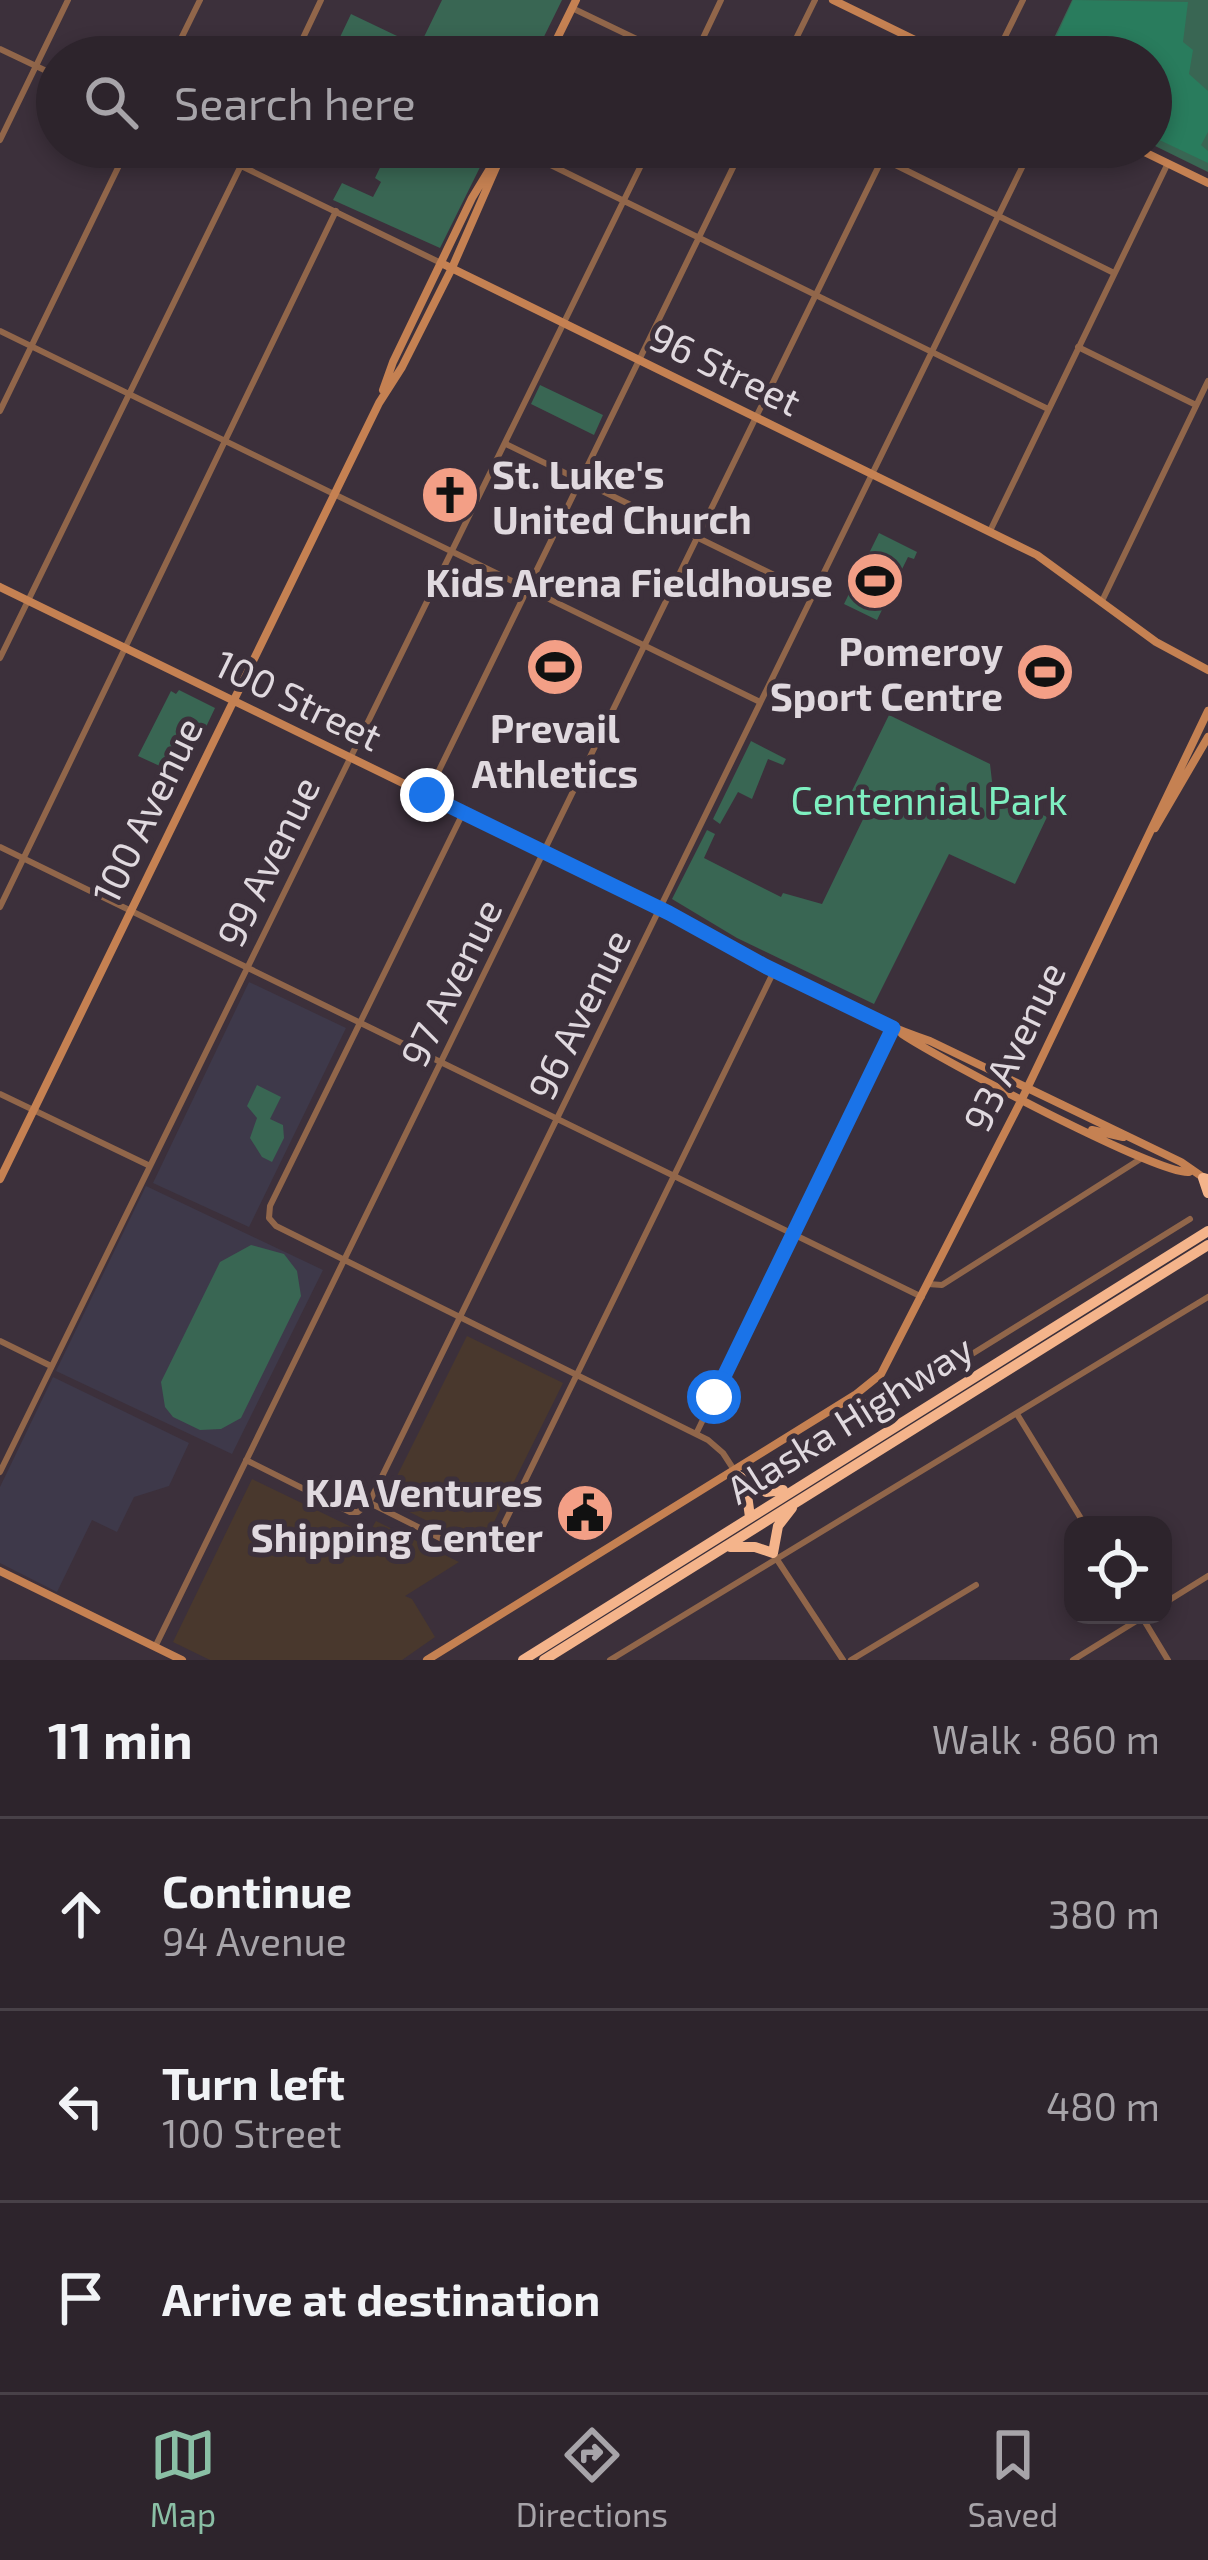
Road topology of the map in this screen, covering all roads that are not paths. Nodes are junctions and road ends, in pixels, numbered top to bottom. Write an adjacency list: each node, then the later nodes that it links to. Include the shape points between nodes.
1 (68, 0): 9 (street)
2 (200, 0): 10 (street)
3 (321, 0): 11 (street)
4 (722, 0): 14 (street)
5 (815, 0): 15 (street)
6 (832, 0): 16 (main road)
7 (1023, 0): 17 (street)
8 (574, 4): 12 (main road); 13 (street)
9 (51, 36)
10 (182, 36)
11 (303, 36)
12 (558, 36)
13 (634, 36)
14 (704, 36)
15 (798, 36)
16 (900, 36)
17 (1005, 36)
18 (0, 49): 19 (street)
19 (36, 66): 20 (street)
20 (0, 140)
21 (1172, 166): 34 (main road)
22 (118, 168): 45 (street)
23 (240, 168): 50 (street)
24 (245, 168): 36 (street, 96 Street)
25 (488, 168): 39 (main road, 100 Avenue)
26 (497, 168): 40 (main road, 100 Avenue)
27 (551, 168): 35 (street)
28 (639, 168): 35 (street, 99 Avenue)
29 (733, 168): 38 (street)
30 (878, 168): 42 (street, 97 Avenue)
31 (903, 168): 37 (street)
32 (1022, 168): 37 (street, 96 Avenue)
33 (1166, 168): 41 (street)
34 (1208, 183)
35 (622, 202): 38 (street); 43 (street, 99 Avenue)
36 (336, 212): 39 (street, 96 Street); 56 (street)
37 (999, 215): 41 (street); 47 (street, 96 Avenue)
38 (698, 239): 42 (street); 48 (street)
39 (441, 262): 40 (main road, 96 Street); 51 (main road, 100 Avenue)
40 (452, 268): 43 (main road, 96 Street); 51 (main road, 100 Avenue)
41 (1114, 273): 46 (street)
42 (815, 296): 47 (street); 55 (street, 97 Avenue)
43 (564, 323): 48 (main road, 96 Street); 57 (street, 99 Avenue)
44 (0, 331): 45 (street)
45 (32, 346): 50 (street); 54 (street)
46 (1078, 347): 52 (street); 53 (street)
47 (932, 353): 53 (street); 58 (street, 96 Avenue)
48 (640, 360): 55 (main road, 96 Street); 59 (street)
49 (1208, 382): 52 (street)
50 (129, 394): 56 (street); 67 (street)
51 (379, 403): 60 (main road, 100 Avenue)
52 (1196, 405): 68 (street)
53 (1048, 409): 61 (street)
54 (0, 411)
55 (757, 416): 58 (main road, 96 Street); 62 (street, 97 Avenue)
56 (226, 442): 60 (street); 70 (street)
57 (506, 444): 59 (street); 63 (street, 99 Avenue)
58 (873, 473): 61 (main road, 96 Street); 66 (street, 96 Avenue)
59 (580, 481): 62 (street); 65 (street)
60 (334, 494): 63 (street); 73 (main road, 100 Avenue)
61 (990, 531): 68 (main road, 96 Street)
62 (697, 539): 66 (street); 69 (street, 97 Avenue)
63 (450, 552): 65 (street); 77 (street, 99 Avenue)
64 (0, 586): 67 (main road, 100 Street)
65 (528, 591): 69 (street); 78 (street)
66 (813, 594): 74 (street, 96 Avenue)
67 (28, 600): 70 (main road, 100 Street); 71 (street)
68 (1102, 601): 72 (main road, 96 Street)
69 (644, 647): 74 (street); 82 (street, 97 Avenue)
70 (126, 648): 73 (main road, 100 Street); 83 (street)
71 (0, 658)
72 (1208, 670)
73 (233, 701): 77 (main road, 100 Street); 86 (main road, 100 Avenue)
74 (760, 702): 85 (street, 96 Avenue)
75 (1208, 711): 80 (main road, 93 Avenue)
76 (1208, 736): 80 (main road, 93 Avenue)
77 (349, 757): 78 (main road, 100 Street); 87 (street, 99 Avenue)
78 (427, 795): 79 (main road, 100 Street)
79 (463, 813): 82 (main road, 100 Street); 89 (street)
80 (1151, 834): 92 (main road, 93 Avenue)
81 (0, 847): 83 (street)
82 (544, 852): 85 (main road, 100 Street); 91 (street, 97 Avenue)
83 (24, 859): 84 (street); 86 (street)
84 (0, 907)
85 (660, 908): 88 (main road, 100 Street); 96 (street, 96 Avenue)
86 (130, 911): 87 (street); 95 (main road, 100 Avenue)
87 (245, 967): 89 (street); 100 (street, 99 Avenue)
88 (775, 971): 90 (main road, 100 Street); 101 (street)
89 (360, 1024): 91 (street); 109 (street, via 269,1218)
90 (893, 1028): 92 (main road, 100 Street); 94 (main road, 100 Street); 107 (street)
91 (440, 1062): 96 (street); 109 (street, 97 Avenue)
92 (1027, 1087): 94 (main road, 93 Avenue); 98 (main road, 100 Street)
93 (0, 1094): 95 (street)
94 (1022, 1099): 97 (main road, 100 Street); 110 (main road, 93 Avenue)
95 (34, 1110): 100 (street); 103 (main road, 100 Avenue)
96 (557, 1120): 101 (street); 114 (street, 96 Avenue)
97 (1084, 1130): 98 (main road); 99 (main road, 100 Street)
98 (1127, 1136): 102 (main road, 100 Street)
99 (1142, 1157): 102 (main road, 100 Street); 110 (street, via 942,1285)
100 (149, 1166): 116 (street, 99 Avenue)
101 (674, 1176): 107 (street); 117 (street)
102 (1203, 1177): 104 (highway)
103 (0, 1179)
104 (1208, 1193)
105 (1190, 1219): 118 (street, via 885,1408)
106 (1208, 1231): 124 (highway, Alaska Highway)
107 (794, 1234): 111 (street); 120 (street)
108 (1208, 1245): 124 (highway, Alaska Highway)
109 (345, 1260): 114 (street); 121 (street, 97 Avenue)
110 (928, 1283): 111 (main road, 93 Avenue)
111 (922, 1297): 118 (main road, 93 Avenue, via 889,1363)
112 (1205, 1299): 113 (street); 119 (street)
113 (1208, 1310)
114 (460, 1317): 117 (street); 126 (street, 96 Avenue)
115 (0, 1341): 116 (street)
116 (51, 1366): 122 (street, 99 Avenue)
117 (578, 1376): 120 (street); 126 (street, via 499,1534 481,1546 458,1547)
118 (856, 1395): 123 (main road, 93 Avenue)
119 (1017, 1414): 128 (street); 133 (street)
120 (696, 1434): 123 (street, via 718,1447)
121 (246, 1460): 126 (street, 96 Avenue, via 358,1512); 140 (street, 97 Avenue)
122 (0, 1472)
123 (735, 1472): 124 (highway, via 766,1492); 127 (highway); 130 (highway, via 741,1502); 142 (main road, 93 Avenue)
124 (797, 1494): 125 (highway, Alaska Highway); 129 (highway, Alaska Highway); 133 (highway, via 778,1526)
125 (775, 1500): 127 (highway, Alaska Highway); 129 (highway)
126 (369, 1502)
127 (750, 1514): 130 (highway, Alaska Highway); 131 (highway)
128 (1079, 1516)
129 (767, 1519): 131 (highway, Alaska Highway); 133 (highway)
130 (733, 1526): 143 (highway, Alaska Highway)
131 (748, 1532): 132 (highway, Alaska Highway)
132 (718, 1550): 133 (highway, via 747,1546); 144 (highway, Alaska Highway)
133 (774, 1555): 145 (street); 146 (street)
134 (0, 1571): 140 (main road)
135 (1208, 1576): 137 (street)
136 (976, 1585): 146 (street)
137 (1172, 1598)
138 (1130, 1624): 147 (street)
139 (1148, 1624): 148 (street)
140 (155, 1647): 141 (main road)
141 (182, 1660)
142 (427, 1660)
143 (523, 1660)
144 (544, 1660)
145 (610, 1660)
146 (847, 1660)
147 (1073, 1660)
148 (1168, 1660)

